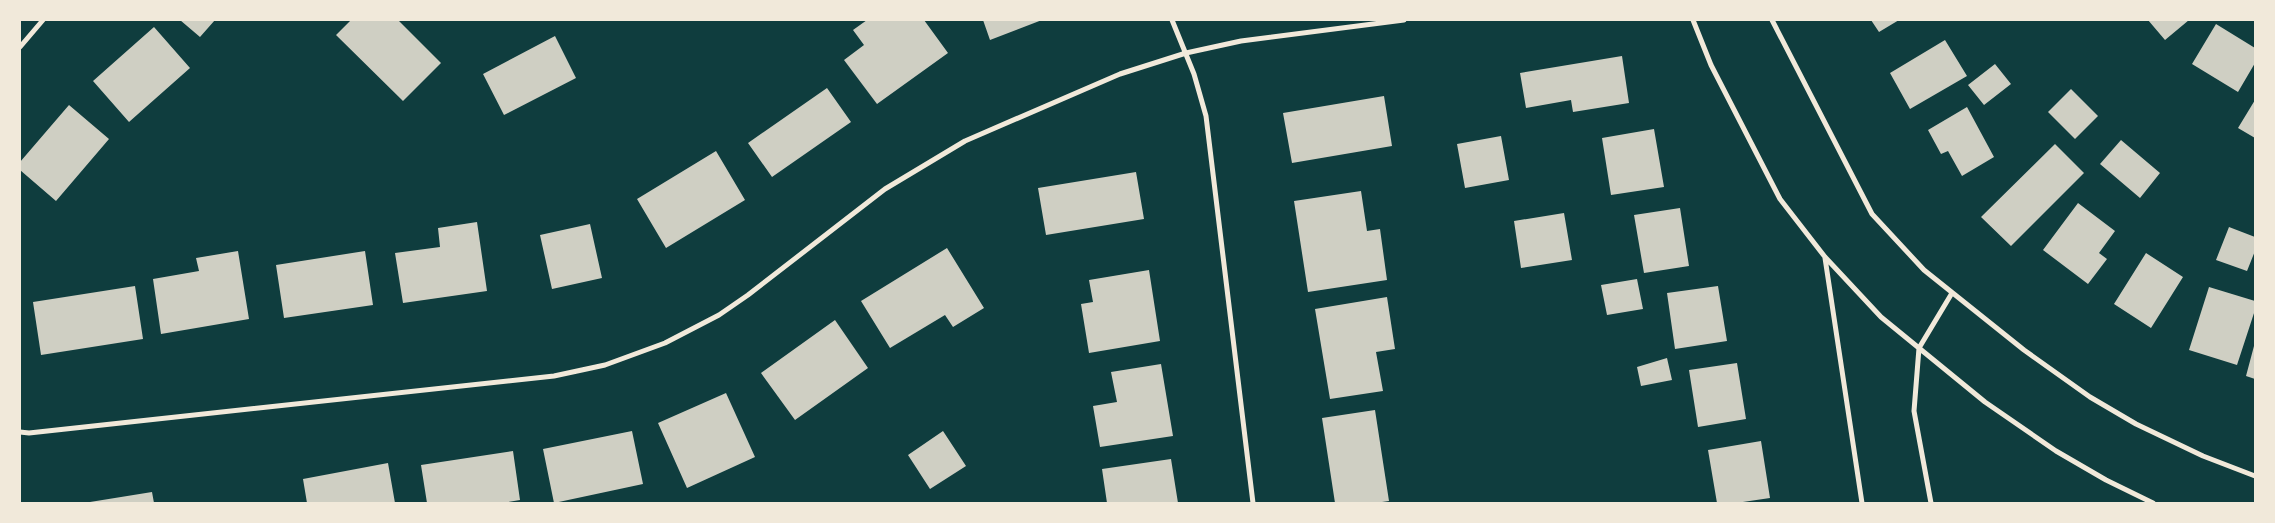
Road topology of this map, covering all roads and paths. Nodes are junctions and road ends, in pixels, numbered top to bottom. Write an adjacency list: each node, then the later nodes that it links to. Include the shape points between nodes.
1 (44, 20): 6 (street)
2 (1172, 20): 7 (street)
3 (1404, 20): 7 (street, via 1241,40)
4 (1693, 20): 8 (street, via 1711,65 1780,199)
5 (1772, 20): 9 (street, via 1872,214 1924,270)
6 (20, 47)
7 (1186, 53): 11 (street, via 1120,74 966,141 884,189 719,315 664,343 605,365 554,376); 13 (street, via 1206,116)
8 (1825, 257): 10 (street, via 1881,317); 14 (street)
9 (1952, 293): 10 (street); 12 (street, via 2090,397 2136,424)
10 (1919, 348): 15 (street, via 1914,411); 16 (street, via 1985,402 2056,451)
11 (20, 432)
12 (2255, 476)
13 (1253, 503)
14 (1862, 503)
15 (1931, 503)
16 (2153, 503)

